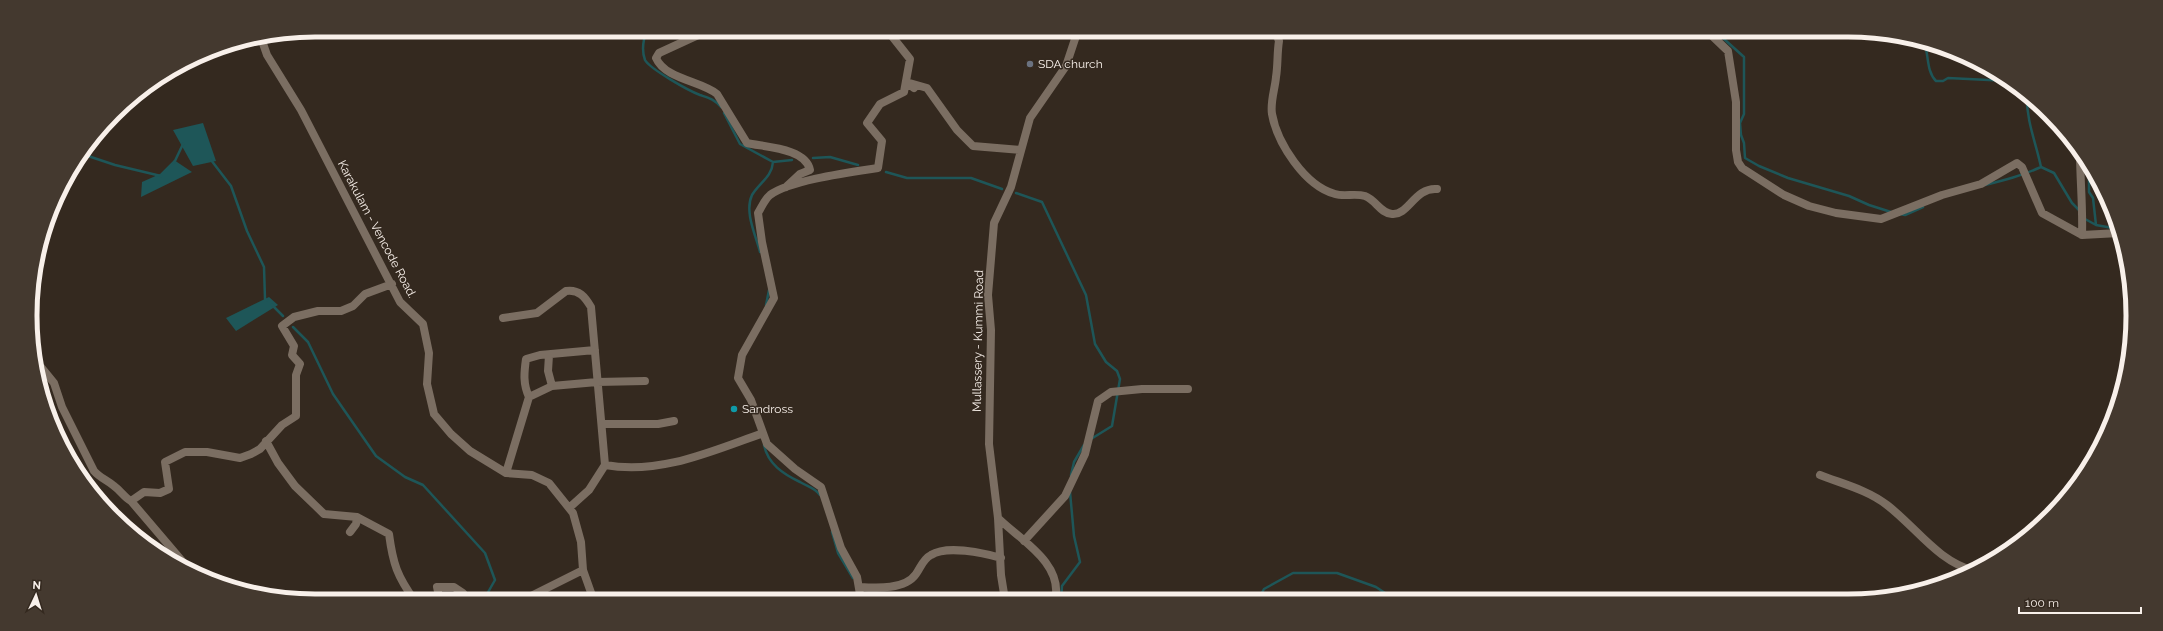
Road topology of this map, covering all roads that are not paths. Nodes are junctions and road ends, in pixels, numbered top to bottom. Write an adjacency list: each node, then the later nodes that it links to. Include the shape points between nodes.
1 (694, 37): 11 (street, via 659,53 657,62 717,94 747,144 783,148 806,161 810,170 800,174)
2 (893, 37): 7 (street, via 910,59)
3 (1076, 37): 9 (street, Mullassery - Kummi Road, via 1066,66 1030,118)
4 (1277, 37): 12 (street, via 1272,112 1291,158 1306,176 1336,195 1366,197 1384,211 1393,214 1402,212 1419,195 1432,188)
5 (1713, 37): 14 (street, via 1728,51 1736,102 1735,138 1738,162 1742,168 1784,195 1809,206 1836,213 1881,219 1942,195 1981,184 2014,164 2020,164 2042,213)
6 (262, 42): 15 (street, Karakulam - Vencode Road., via 267,55 301,110)
7 (906, 82): 8 (street); 9 (street, via 926,88 957,130 973,146); 11 (street, via 904,92 880,104 867,123 882,141 878,168 842,173)
8 (914, 88)
9 (1020, 150): 35 (street, Mullassery - Kummi Road, via 1011,187 994,224 988,295 991,330 989,444)
10 (2081, 163): 14 (street)
11 (785, 188): 27 (street, via 769,195 758,213 774,298 742,355 738,378 751,400)
12 (1437, 189)
13 (2114, 233): 14 (street)
14 (2082, 235)
15 (392, 284): 28 (street, via 365,294 353,306 341,311 318,311 294,317 282,326 294,346 292,355 300,364 296,375 296,416 282,425); 30 (street, Karakulam - Vencode Road., via 400,302 423,324 429,353 427,384 434,414 470,451)
16 (503, 318): 17 (street, via 537,313 566,291 579,292 591,307)
17 (595, 350): 18 (street); 21 (street)
18 (549, 355): 22 (street, via 548,371); 24 (street, via 526,359 523,375)
19 (42, 368): 32 (street, via 54,383 62,407 94,471)
20 (644, 381): 21 (street)
21 (597, 382): 22 (street); 26 (street)
22 (552, 386): 24 (street)
23 (1188, 389): 37 (street, via 1111,392 1098,401 1084,454 1065,496)
24 (529, 397): 30 (street)
25 (674, 421): 26 (street, via 658,424)
26 (602, 424): 29 (street)
27 (763, 433): 29 (street, via 690,459 624,468); 42 (street, via 767,444 795,469 821,486 841,548 857,577)
28 (266, 441): 32 (street, via 251,454 240,458 207,452 178,454 165,462 169,489 160,493 144,492); 34 (street, via 295,486 324,514)
29 (605, 465): 33 (street, via 589,490)
30 (506, 473): 33 (street, Karakulam - Vencode Road., via 532,475 549,483)
31 (1820, 475): 40 (street, via 1878,499 1928,544)
32 (131, 501): 39 (street)
33 (569, 508): 41 (street, Karakulam - Vencode Road., via 573,513 581,542)
34 (357, 517): 36 (street, via 356,524); 44 (street, via 389,534 392,561)
35 (998, 518): 37 (street); 38 (street, Mullassery - Kummi Road)
36 (350, 532)
37 (1024, 541): 50 (street, via 1048,566 1055,584)
38 (1000, 558): 42 (street, via 979,552 935,553 925,559 916,575 907,583 872,588); 49 (street, Mullassery - Kummi Road)
39 (181, 559)
40 (1966, 567)
41 (583, 570): 46 (street); 47 (street, Karakulam - Vencode Road.)
42 (859, 587): 48 (street)
43 (463, 593): 45 (street, via 454,587 437,587)
44 (410, 594)
45 (438, 594)
46 (535, 594)
47 (592, 594)
48 (860, 594)
49 (1004, 594)
50 (1055, 594)

